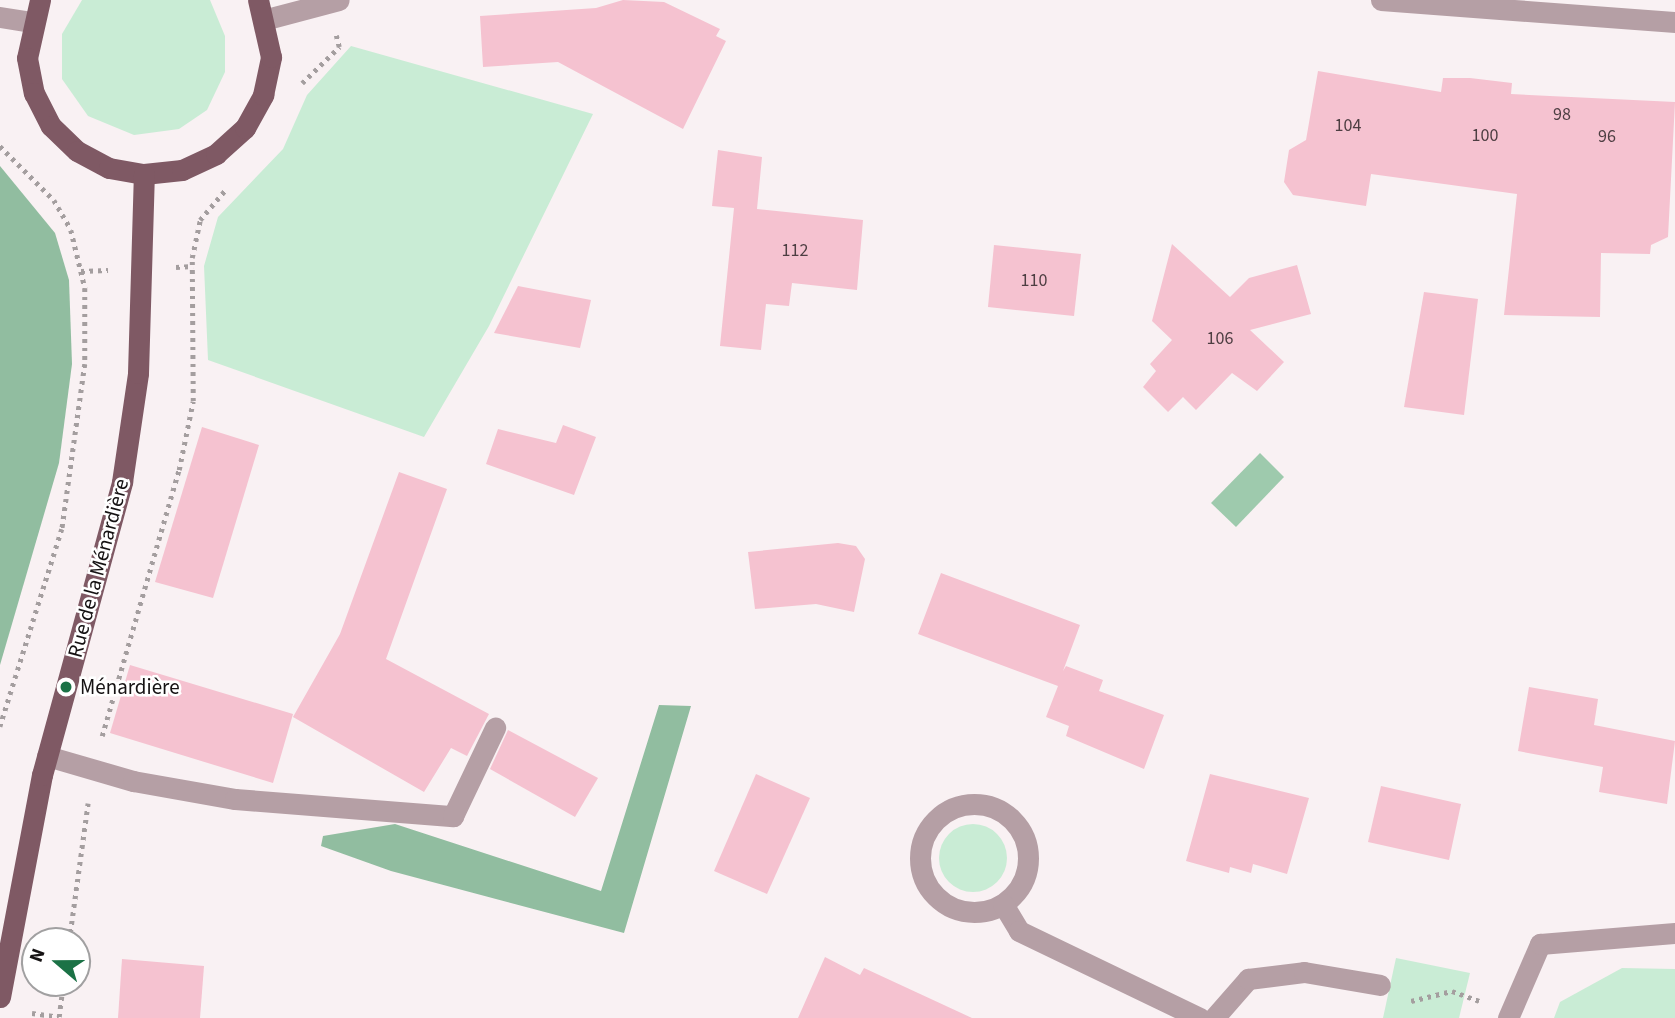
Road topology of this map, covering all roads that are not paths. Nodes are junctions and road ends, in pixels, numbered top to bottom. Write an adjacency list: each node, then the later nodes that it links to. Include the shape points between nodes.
1 (40, 0): 7 (main road)
2 (258, 0): 6 (main road)
3 (339, 0): 6 (street)
4 (1381, 0): 8 (street)
5 (0, 17): 7 (street)
6 (267, 19): 9 (main road, via 271,57 263,95 245,128 216,154 182,170)
7 (31, 22): 9 (main road, via 27,58 34,93 51,125 77,151 109,168)
8 (1675, 22)
9 (144, 174): 11 (main road, Rue de la Ménardière, via 138,373 122,482)
10 (495, 728): 11 (street, via 453,816 235,799)
11 (47, 756): 15 (main road, Rue de la Ménardière)
12 (1003, 904): 12 (street, via 1021,885 1029,860 1023,834 1007,814 982,803 956,805 934,820 921,842 925,881 952,908 978,913); 17 (street, via 1019,931)
13 (1675, 933): 16 (street, via 1540,944)
14 (1380, 985): 18 (street, via 1304,972 1248,979)
15 (0, 998)
16 (1509, 1014)
17 (1200, 1018)
18 (1214, 1018)

